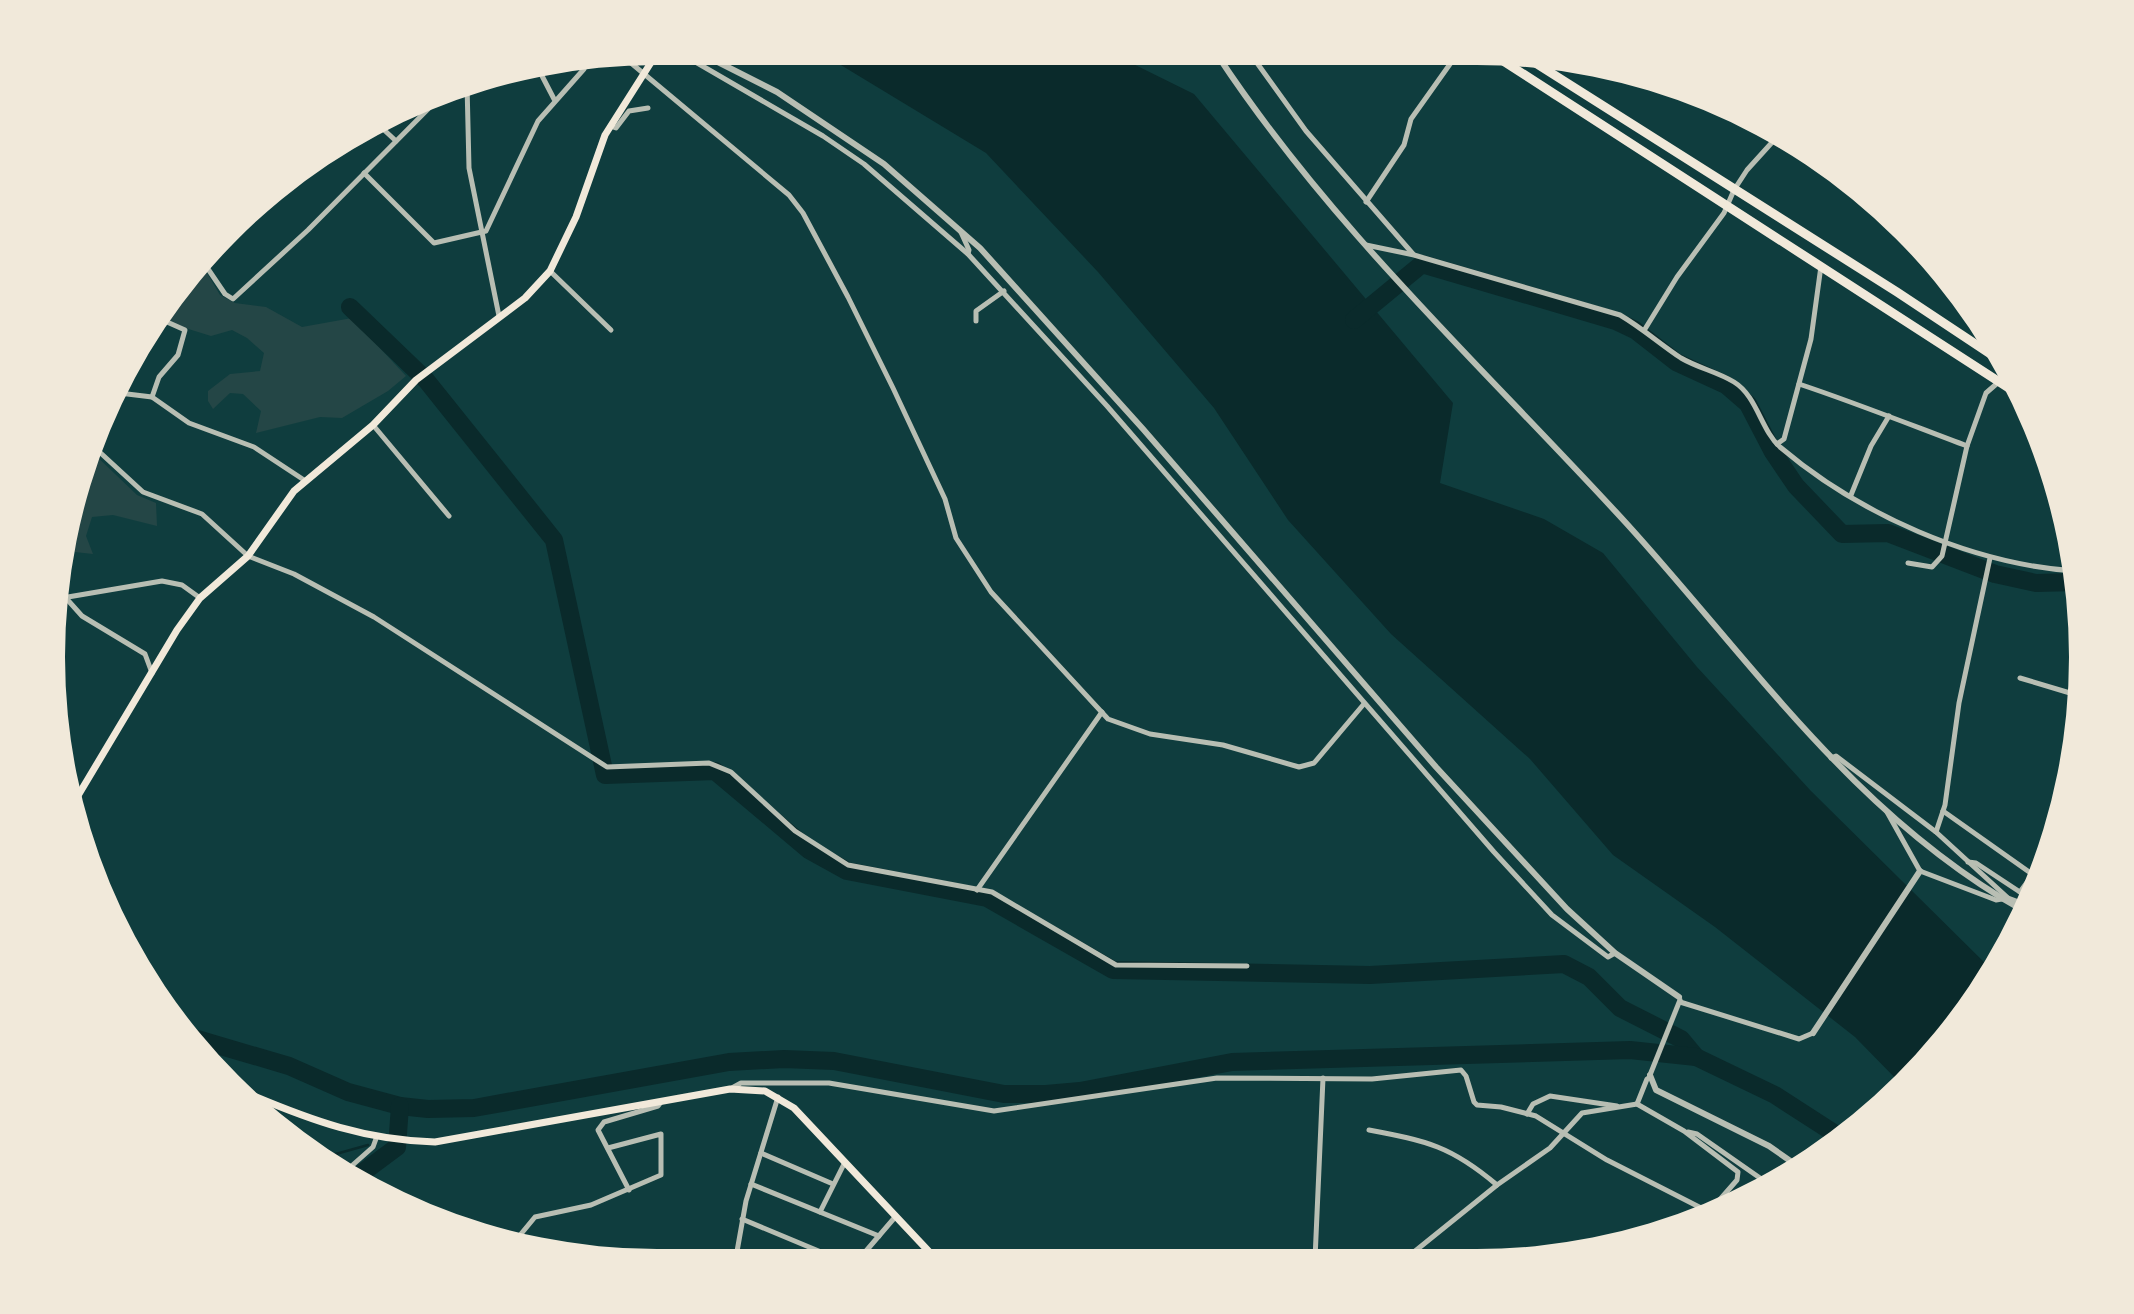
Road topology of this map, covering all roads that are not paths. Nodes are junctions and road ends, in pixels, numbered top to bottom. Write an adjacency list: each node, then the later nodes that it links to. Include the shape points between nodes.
1 (649, 65): 11 (main road)
2 (701, 65): 28 (street, via 854,157)
3 (724, 65): 26 (street, via 777,92 884,164)
4 (1225, 65): 27 (street)
5 (1258, 65): 23 (street)
6 (1449, 65): 23 (street, via 1411,119 1404,145)
7 (635, 66): 11 (street)
8 (1511, 66): 24 (highway)
9 (584, 69): 14 (street)
10 (1545, 69): 22 (highway)
11 (645, 73): 17 (main road); 64 (street, via 789,195 803,213 945,499 956,538 991,592)
12 (542, 76): 14 (street)
13 (467, 96): 25 (street, via 469,168)
14 (554, 99): 25 (street, via 529,137 486,231)
15 (648, 108): 17 (street, via 629,111 616,128)
16 (424, 113): 19 (street)
17 (610, 126): 32 (main road, via 561,255)
18 (385, 131): 19 (street)
19 (396, 141): 21 (street)
20 (1772, 143): 22 (street)
21 (364, 173): 25 (street, via 434,243); 31 (street, via 233,299)
22 (1734, 190): 24 (street); 39 (highway)
23 (1366, 202): 29 (street)
24 (1729, 205): 30 (highway); 37 (street)
25 (480, 230): 34 (street)
26 (960, 230): 28 (street); 78 (street, via 1143,429 1436,767 1567,909)
27 (1363, 245): 29 (street); 65 (street, via 1628,526)
28 (968, 254): 33 (street)
29 (1414, 255): 37 (street, via 1620,315)
30 (1822, 264): 40 (highway); 41 (street)
31 (209, 270)
32 (550, 271): 34 (main road, via 525,298); 38 (street)
33 (1004, 290): 35 (street, via 976,312); 63 (street)
34 (499, 316): 45 (main road, via 422,375)
35 (976, 321)
36 (169, 323): 43 (street, via 185,330 178,355 159,377)
37 (1645, 329): 46 (street, via 1681,357 1737,383)
38 (611, 330)
39 (1983, 349)
40 (2000, 380): 47 (street, via 1986,393)
41 (1799, 384): 44 (street); 46 (street, via 1784,439)
42 (127, 394): 43 (street)
43 (152, 397): 49 (street, via 189,423 254,447)
44 (1889, 416): 47 (street); 50 (street, via 1871,446)
45 (373, 425): 49 (main road); 51 (street)
46 (1777, 444): 50 (street)
47 (1967, 446): 52 (street)
48 (101, 453): 53 (street, via 143,492 202,514)
49 (304, 480): 53 (main road)
50 (1852, 495): 52 (street, via 1894,521)
51 (449, 516)
52 (1945, 543): 54 (street); 55 (street, via 1942,556 1932,567)
53 (248, 556): 58 (main road); 73 (street, via 295,574 374,617 607,767 709,763 731,772 796,831 848,865)
54 (1990, 558): 56 (street); 67 (street, via 1959,703)
55 (1908, 562)
56 (2062, 570)
57 (68, 597): 58 (street, via 162,581 183,585)
58 (200, 598): 60 (main road)
59 (68, 602): 60 (street, via 145,654)
60 (152, 673): 66 (main road)
61 (2020, 678): 62 (street)
62 (2068, 692)
63 (1363, 705): 64 (street, via 1314,763 1299,767 1223,745 1123,727); 78 (street, via 1552,915 1608,957)
64 (1101, 712): 73 (street)
65 (1830, 758): 68 (street); 69 (street, via 1836,757)
66 (81, 792)
67 (1943, 811): 69 (street); 72 (street)
68 (1887, 812): 71 (street); 75 (street)
69 (1936, 832): 70 (street)
70 (1968, 862): 74 (street); 75 (street)
71 (1920, 871): 75 (street); 81 (street)
72 (2029, 872)
73 (977, 890): 79 (street, via 992,892 1116,965)
74 (2020, 892)
75 (2006, 899): 76 (street); 77 (street)
76 (2016, 902)
77 (2015, 905)
78 (1615, 953): 80 (street)
79 (1247, 966)
80 (1679, 1001): 81 (street, via 1799,1039); 82 (street)
81 (1813, 1033)
82 (1650, 1076): 88 (street); 97 (street, via 1656,1090)
83 (1323, 1079): 84 (street, via 1217,1078 994,1111 829,1083 741,1083); 90 (street, via 1461,1070 1477,1105); 116 (street)
84 (730, 1089): 85 (main road, via 765,1091); 87 (main road)
85 (778, 1097): 96 (street); 98 (main road)
86 (266, 1101): 94 (main road, via 321,1124)
87 (661, 1102): 94 (main road, via 435,1142); 95 (street, via 604,1122 598,1130)
88 (1637, 1104): 89 (street); 92 (street)
89 (1618, 1107): 90 (street, via 1550,1096 1533,1104); 93 (street, via 1582,1113)
90 (1527, 1114): 93 (street)
91 (1369, 1130): 103 (street, via 1447,1149)
92 (1684, 1131): 100 (street, via 1697,1134); 105 (street, via 1738,1172)
93 (1563, 1133): 103 (street, via 1550,1148); 106 (street)
94 (377, 1136): 99 (street, via 373,1147)
95 (608, 1148): 104 (street); 104 (street, via 661,1134 661,1175)
96 (761, 1153): 101 (street); 102 (street)
97 (1789, 1160)
98 (845, 1162): 102 (street); 108 (main road)
99 (353, 1165)
100 (1759, 1177)
101 (751, 1184): 107 (street); 109 (street)
102 (833, 1184): 107 (street)
103 (1497, 1185): 117 (street)
104 (629, 1190): 110 (street, via 591,1205 535,1217)
105 (1724, 1195)
106 (1698, 1206)
107 (820, 1212): 111 (street)
108 (897, 1216): 111 (street); 115 (main road)
109 (743, 1219): 112 (street); 113 (street)
110 (522, 1233)
111 (879, 1236): 114 (street)
112 (737, 1249)
113 (814, 1249)
114 (868, 1249)
115 (927, 1249)
116 (1315, 1249)
117 (1418, 1249)

